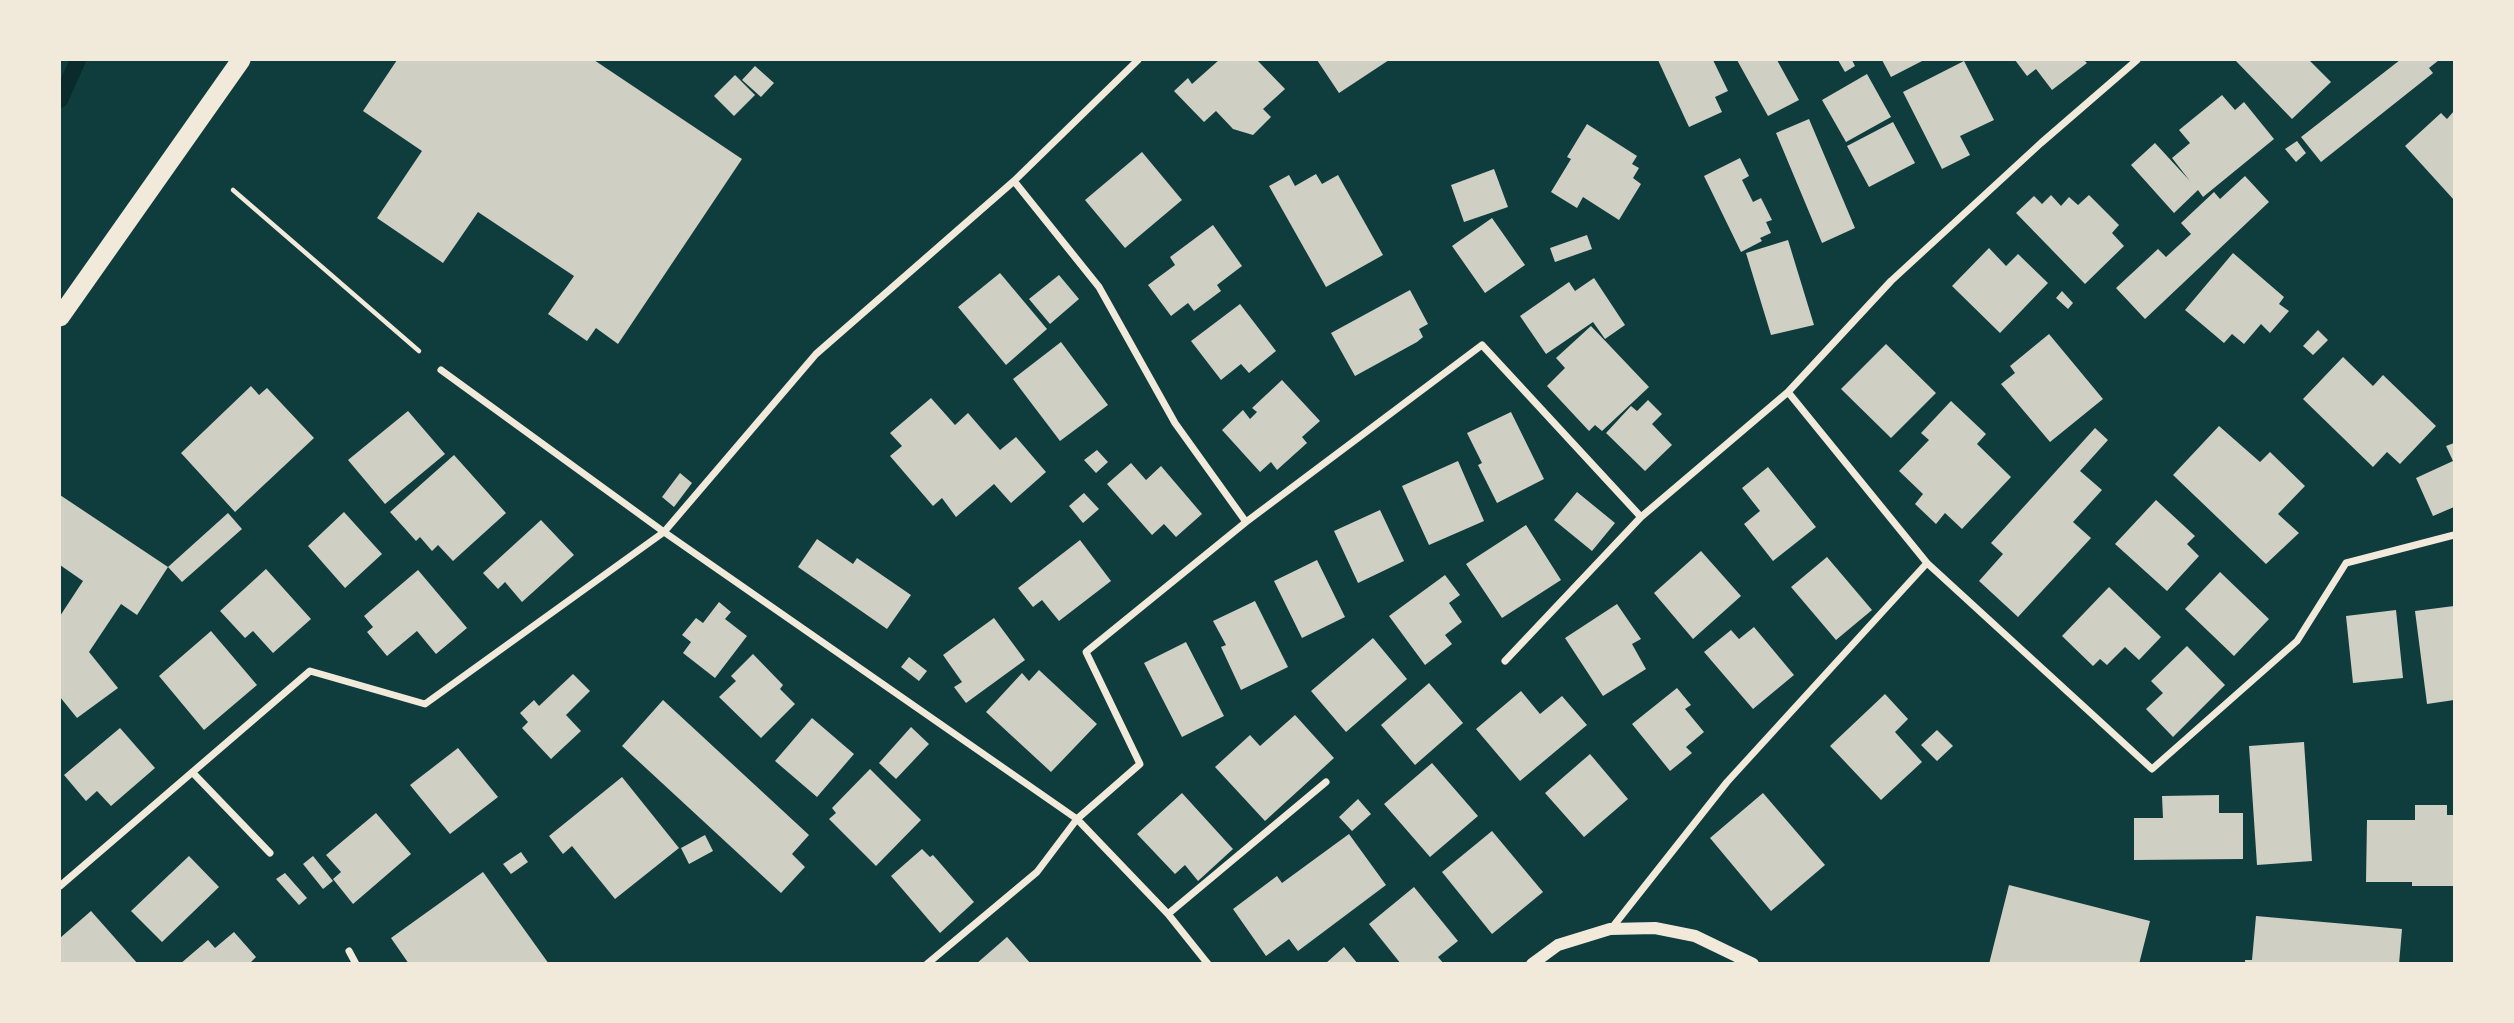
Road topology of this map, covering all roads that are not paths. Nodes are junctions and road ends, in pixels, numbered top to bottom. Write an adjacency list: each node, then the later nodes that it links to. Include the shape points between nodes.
1 (241, 60): 5 (highway)
2 (1138, 60): 4 (street)
3 (2137, 60): 7 (street, via 1891,281)
4 (1014, 181): 9 (street, via 1099,287 1175,423); 10 (street, via 816,354)
5 (60, 317)
6 (441, 370): 10 (street)
7 (1788, 392): 8 (street); 12 (street)
8 (1641, 517): 9 (street, via 1482,345); 13 (street)
9 (1246, 522): 16 (street, via 1086,652 1140,764)
10 (664, 532): 14 (street, via 425,704 310,671); 16 (street)
11 (2455, 535): 12 (street, via 2346,563 2297,640 2152,769)
12 (1927, 563): 20 (street, via 1727,782)
13 (1505, 661)
14 (192, 772): 17 (street); 18 (street)
15 (1326, 782): 19 (street)
16 (1077, 819): 19 (street); 23 (street, via 1037,872)
17 (270, 853)
18 (60, 886)
19 (1168, 914): 24 (street)
20 (1610, 929): 25 (street, via 1559,945); 26 (street, via 1655,928 1695,936)
21 (349, 951): 22 (street)
22 (356, 964)
23 (927, 964)
24 (1208, 964)
25 (1532, 964)
26 (1753, 964)

